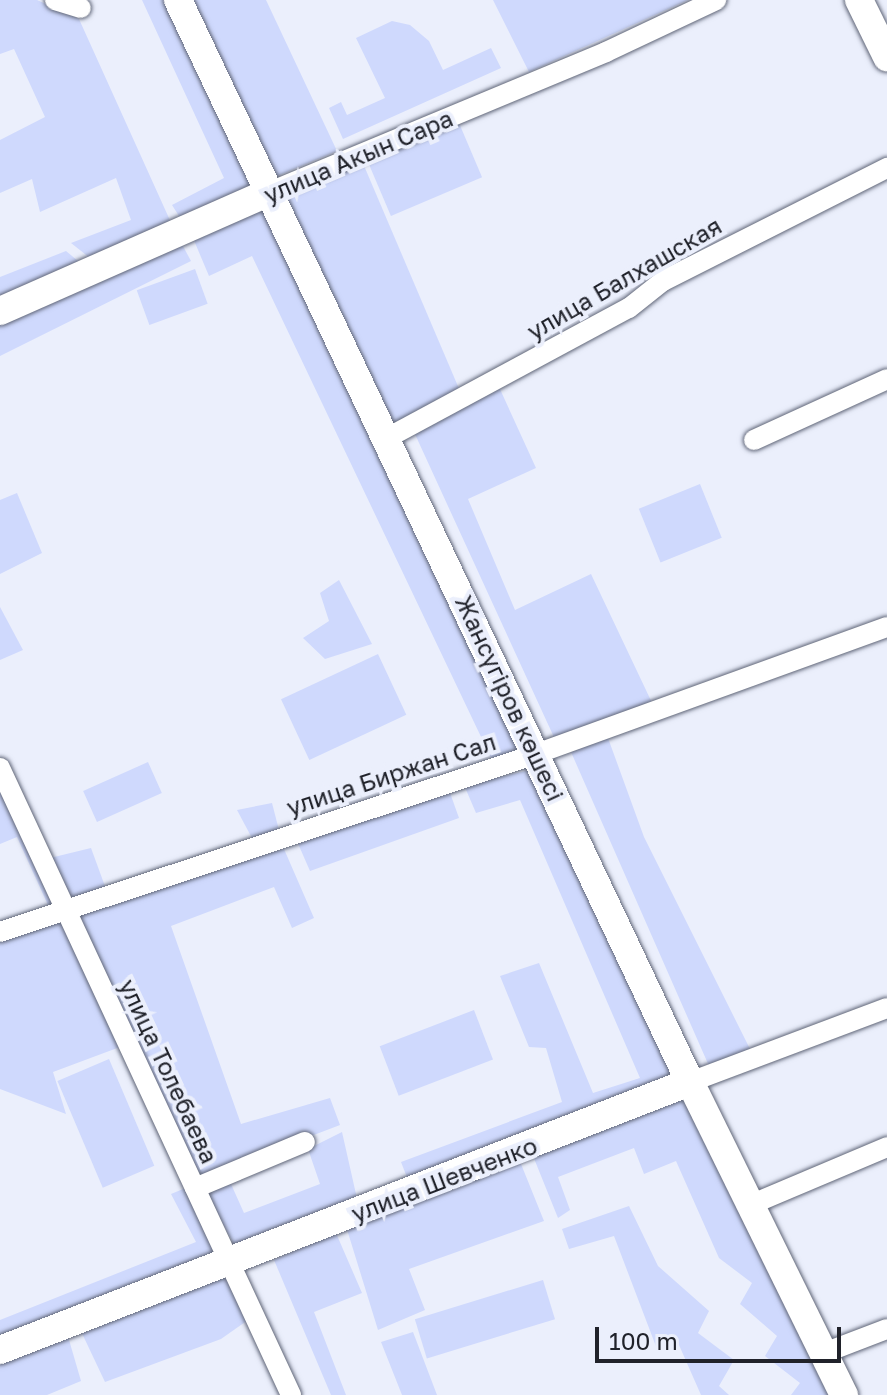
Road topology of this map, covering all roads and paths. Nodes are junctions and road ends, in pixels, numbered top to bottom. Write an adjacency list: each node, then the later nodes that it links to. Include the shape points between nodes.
1 (55, 0): 5 (street)
2 (178, 0): 8 (main road, Жансүгіров көшесі)
3 (716, 0): 8 (street, улица Акын Сара, via 606,52)
4 (859, 0): 6 (main road)
5 (81, 8)
6 (887, 57)
7 (887, 168): 11 (street, улица Балхашская, via 663,281 629,308)
8 (270, 192): 9 (main road, улица Акын Сара); 11 (main road, Жансүгіров көшесі)
9 (0, 311)
10 (887, 379): 12 (street)
11 (389, 437): 14 (main road, Жансүгіров көшесі)
12 (754, 440)
13 (887, 627): 14 (street, улица Биржан Сал)
14 (536, 754): 16 (street, улица Биржан Сал); 19 (main road, Жансүгіров көшесі)
15 (0, 768): 16 (street, улица Толебаева)
16 (65, 908): 17 (street, улица Биржан Сал); 22 (street, улица Толебаева)
17 (0, 932)
18 (887, 1008): 19 (street, улица Шевченко)
19 (690, 1082): 23 (main road, Жансүгіров көшесі); 24 (main road, улица Шевченко)
20 (305, 1142): 22 (street)
21 (887, 1147): 23 (street)
22 (195, 1188): 24 (street, улица Толебаева)
23 (750, 1205): 27 (main road, Жансүгіров көшесі)
24 (230, 1263): 26 (main road, улица Шевченко); 28 (street, улица Толебаева)
25 (887, 1329): 27 (street)
26 (0, 1350)
27 (824, 1353): 29 (main road, Жансүгіров көшесі)
28 (291, 1395)
29 (844, 1395)

